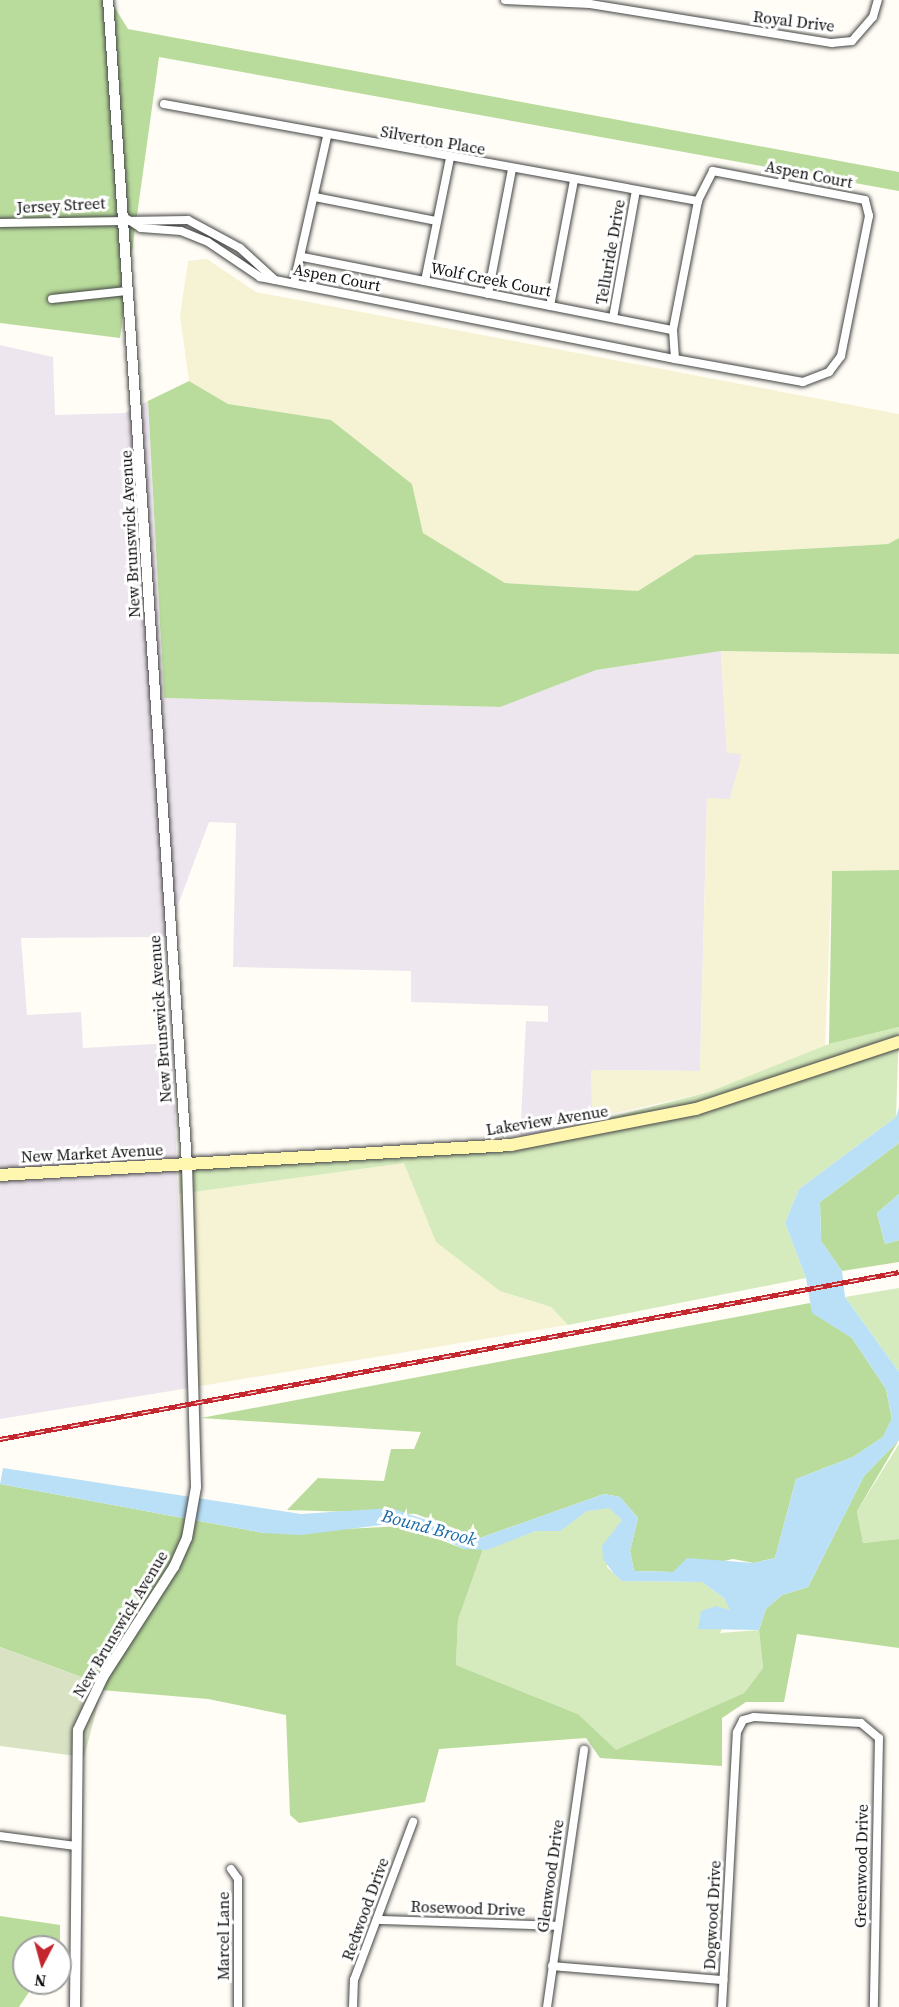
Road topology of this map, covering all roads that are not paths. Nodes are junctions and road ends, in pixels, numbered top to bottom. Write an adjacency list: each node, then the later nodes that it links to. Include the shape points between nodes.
1 (108, 0): 12 (street, New Brunswick Avenue)
2 (506, 0): 3 (street, Royal Drive, via 590,4 832,43 852,41 873,17)
3 (878, 0)
4 (164, 104): 5 (street, Silverton Place)
5 (327, 136): 6 (street, Silverton Place); 10 (street)
6 (450, 158): 7 (street, Silverton Place); 13 (street)
7 (512, 169): 8 (street, Silverton Place); 20 (street)
8 (574, 180): 9 (street, Silverton Place); 22 (street)
9 (636, 190): 11 (street, Silverton Place); 23 (street, Telluride Drive)
10 (315, 197): 13 (street); 15 (street)
11 (698, 201): 24 (street, Aspen Court); 25 (street, Aspen Court, via 713,171 865,200 868,216 841,356 829,372 803,382)
12 (124, 217): 14 (street, Jersey Street); 16 (street, Aspen Court, via 141,228 181,231 208,242 260,277); 16 (street, Aspen Court, via 188,220 231,242); 19 (street, New Brunswick Avenue)
13 (436, 221): 17 (street)
14 (0, 223)
15 (303, 257): 17 (street, Wolf Creek Court); 18 (street)
16 (274, 280): 18 (street, Aspen Court)
17 (425, 281): 20 (street, Wolf Creek Court)
18 (294, 283): 25 (street, Aspen Court)
19 (127, 291): 21 (street); 27 (street, New Brunswick Avenue)
20 (488, 294): 22 (street, Wolf Creek Court)
21 (52, 299)
22 (550, 306): 23 (street, Wolf Creek Court)
23 (613, 318): 24 (street, Wolf Creek Court)
24 (673, 330): 25 (street, Aspen Court)
25 (675, 359)
26 (899, 1042): 27 (main road, Lakeview Avenue, via 696,1109 576,1134 500,1146)
27 (187, 1164): 28 (main road, New Market Avenue); 33 (street, New Brunswick Avenue, via 196,1486 187,1538 78,1730)
28 (0, 1176)
29 (873, 1728): 38 (street, Dogwood Drive, via 861,1723 743,1720 737,1732); 44 (street, Greenwood Drive, via 879,1738)
30 (584, 1750): 36 (street, Glenwood Drive)
31 (413, 1822): 35 (street, Redwood Drive)
32 (0, 1836): 33 (street)
33 (75, 1846): 39 (street, New Brunswick Avenue)
34 (231, 1869): 40 (street, Marcel Lane, via 238,1879)
35 (378, 1920): 36 (street, Rosewood Drive); 41 (street, Redwood Drive, via 354,1980)
36 (558, 1926): 37 (street, Glenwood Drive)
37 (552, 1966): 38 (street); 42 (street, Glenwood Drive)
38 (723, 1980): 43 (street, Dogwood Drive)
39 (75, 2007)
40 (238, 2007)
41 (353, 2007)
42 (547, 2007)
43 (722, 2007)
44 (874, 2007)

